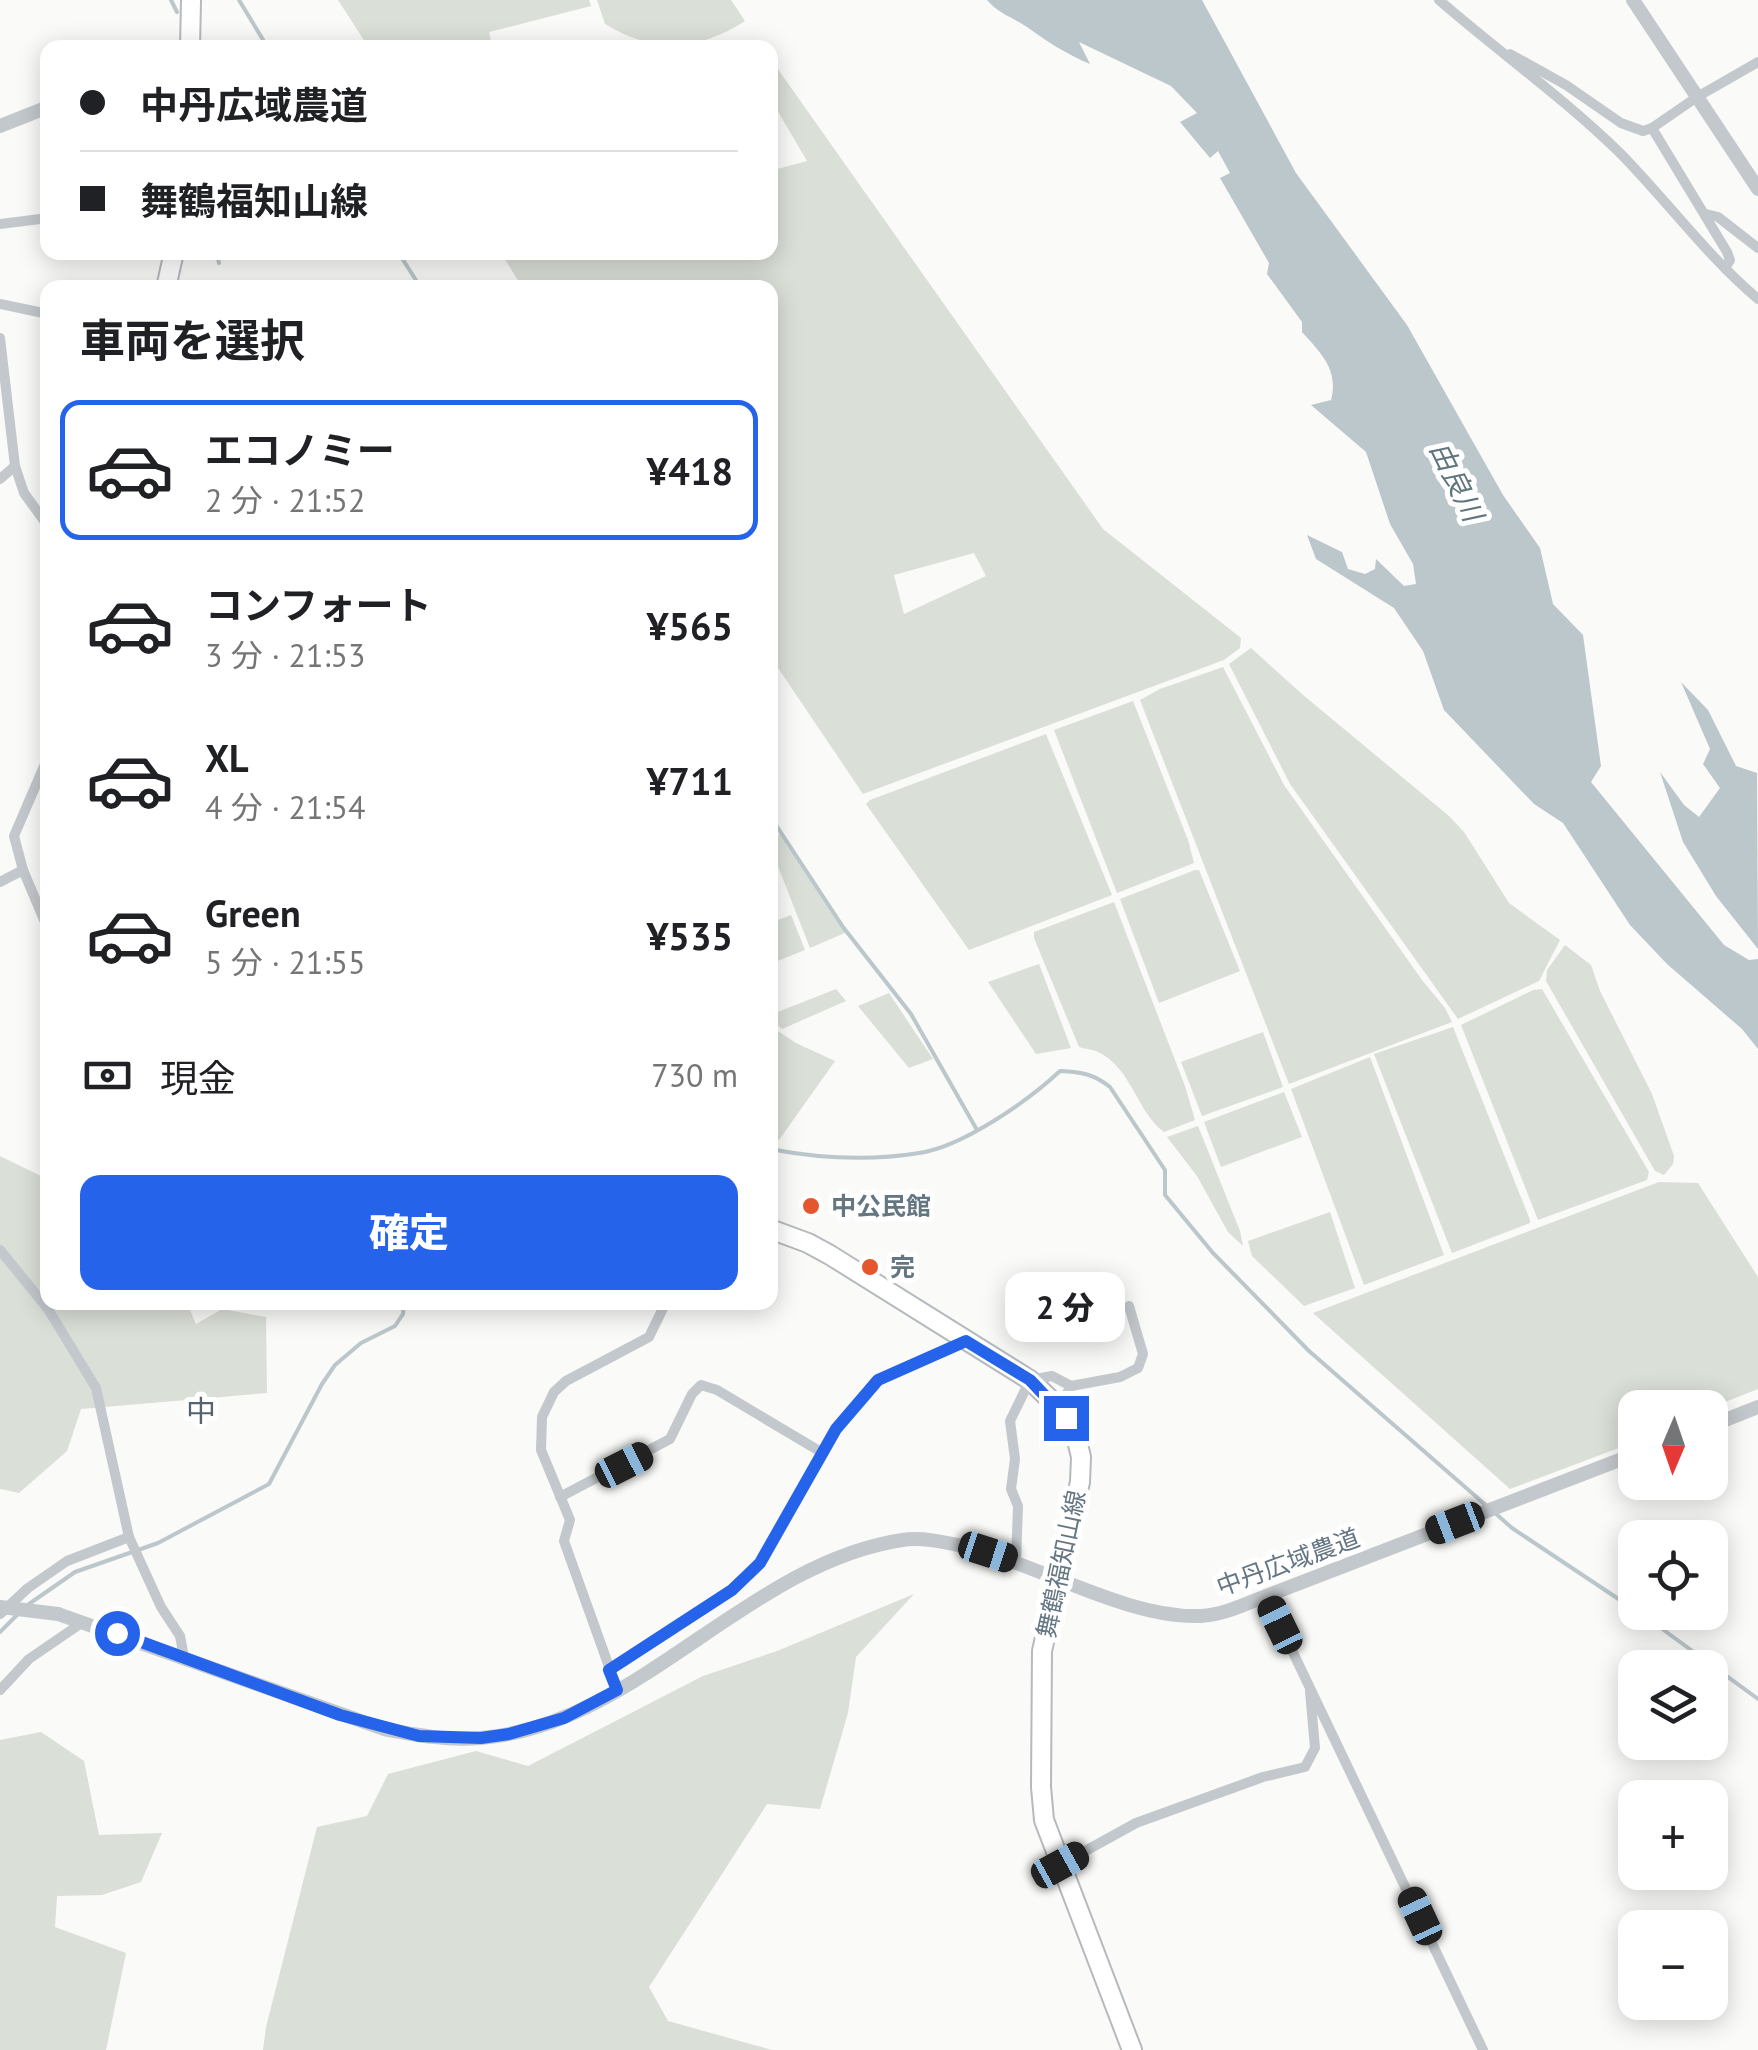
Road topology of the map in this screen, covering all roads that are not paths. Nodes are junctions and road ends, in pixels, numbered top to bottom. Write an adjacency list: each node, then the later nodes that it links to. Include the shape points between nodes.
1 (191, 0): 4 (main road)
2 (1439, 0): 5 (street)
3 (1633, 0): 8 (street)
4 (190, 40)
5 (1492, 45): 11 (street, via 1621,123); 17 (street, via 1619,152)
6 (1754, 64): 7 (street); 8 (street)
7 (1758, 79)
8 (1696, 97): 11 (street); 12 (street)
9 (40, 110): 10 (street)
10 (0, 126)
11 (1652, 128): 13 (street)
12 (1758, 189)
13 (1706, 214): 16 (street); 17 (street, via 1730,260)
14 (40, 219): 15 (street)
15 (0, 224)
16 (1758, 248)
17 (1725, 268): 18 (street)
18 (1758, 299)
19 (0, 304): 20 (street)
20 (40, 312)
21 (0, 338): 22 (street)
22 (14, 466): 23 (street); 24 (street)
23 (0, 478)
24 (40, 515)
25 (40, 776): 26 (street, via 14,836)
26 (23, 870): 27 (street); 28 (street)
27 (0, 882)
28 (40, 911)
29 (778, 1232): 35 (main road, 舞鶴福知山線, via 830,1255)
30 (0, 1250): 31 (street)
31 (40, 1299)
32 (1129, 1306): 37 (street, via 1143,1354 1138,1368)
33 (49, 1310): 44 (street, via 96,1388)
34 (662, 1310): 43 (street, via 642,1343 554,1392 542,1417 541,1450)
35 (966, 1341): 36 (main road, 舞鶴福知山線); 41 (street, via 878,1380)
36 (1030, 1380): 37 (street, via 1052,1376); 39 (main road, 舞鶴福知山線); 45 (street, via 1010,1421)
37 (1071, 1386): 39 (street)
38 (1758, 1407): 40 (street)
39 (1059, 1408): 46 (main road, 舞鶴福知山線, via 1081,1457)
40 (1728, 1419)
41 (821, 1452): 43 (street, via 701,1385 670,1439); 51 (street, via 760,1563 732,1590)
42 (1618, 1461): 47 (street, 中丹広域農道)
43 (560, 1497): 51 (street, via 570,1520 564,1541)
44 (129, 1537): 48 (street, via 67,1561); 50 (street, via 180,1636)
45 (1016, 1561): 46 (street, 中丹広域農道); 54 (street, 中丹広域農道, via 944,1542 905,1540 850,1554 790,1580)
46 (1056, 1578): 47 (street, 中丹広域農道, via 1177,1615 1204,1616); 55 (main road, 舞鶴福知山線, via 1042,1651 1041,1787)
47 (1270, 1594): 52 (street)
48 (0, 1610): 49 (street, 中丹広域農道, bridge)
49 (84, 1621): 50 (street, 中丹広域農道); 53 (street, via 29,1659)
50 (184, 1657): 54 (street, 中丹広域農道, via 384,1728 450,1739 509,1734 564,1718)
51 (609, 1670): 54 (street)
52 (1309, 1683): 55 (street, via 1315,1748 1305,1767 1136,1823); 57 (street)
53 (0, 1690)
54 (617, 1690)
55 (1060, 1865): 56 (main road, 舞鶴福知山線)
56 (1132, 2050)
57 (1483, 2050)

